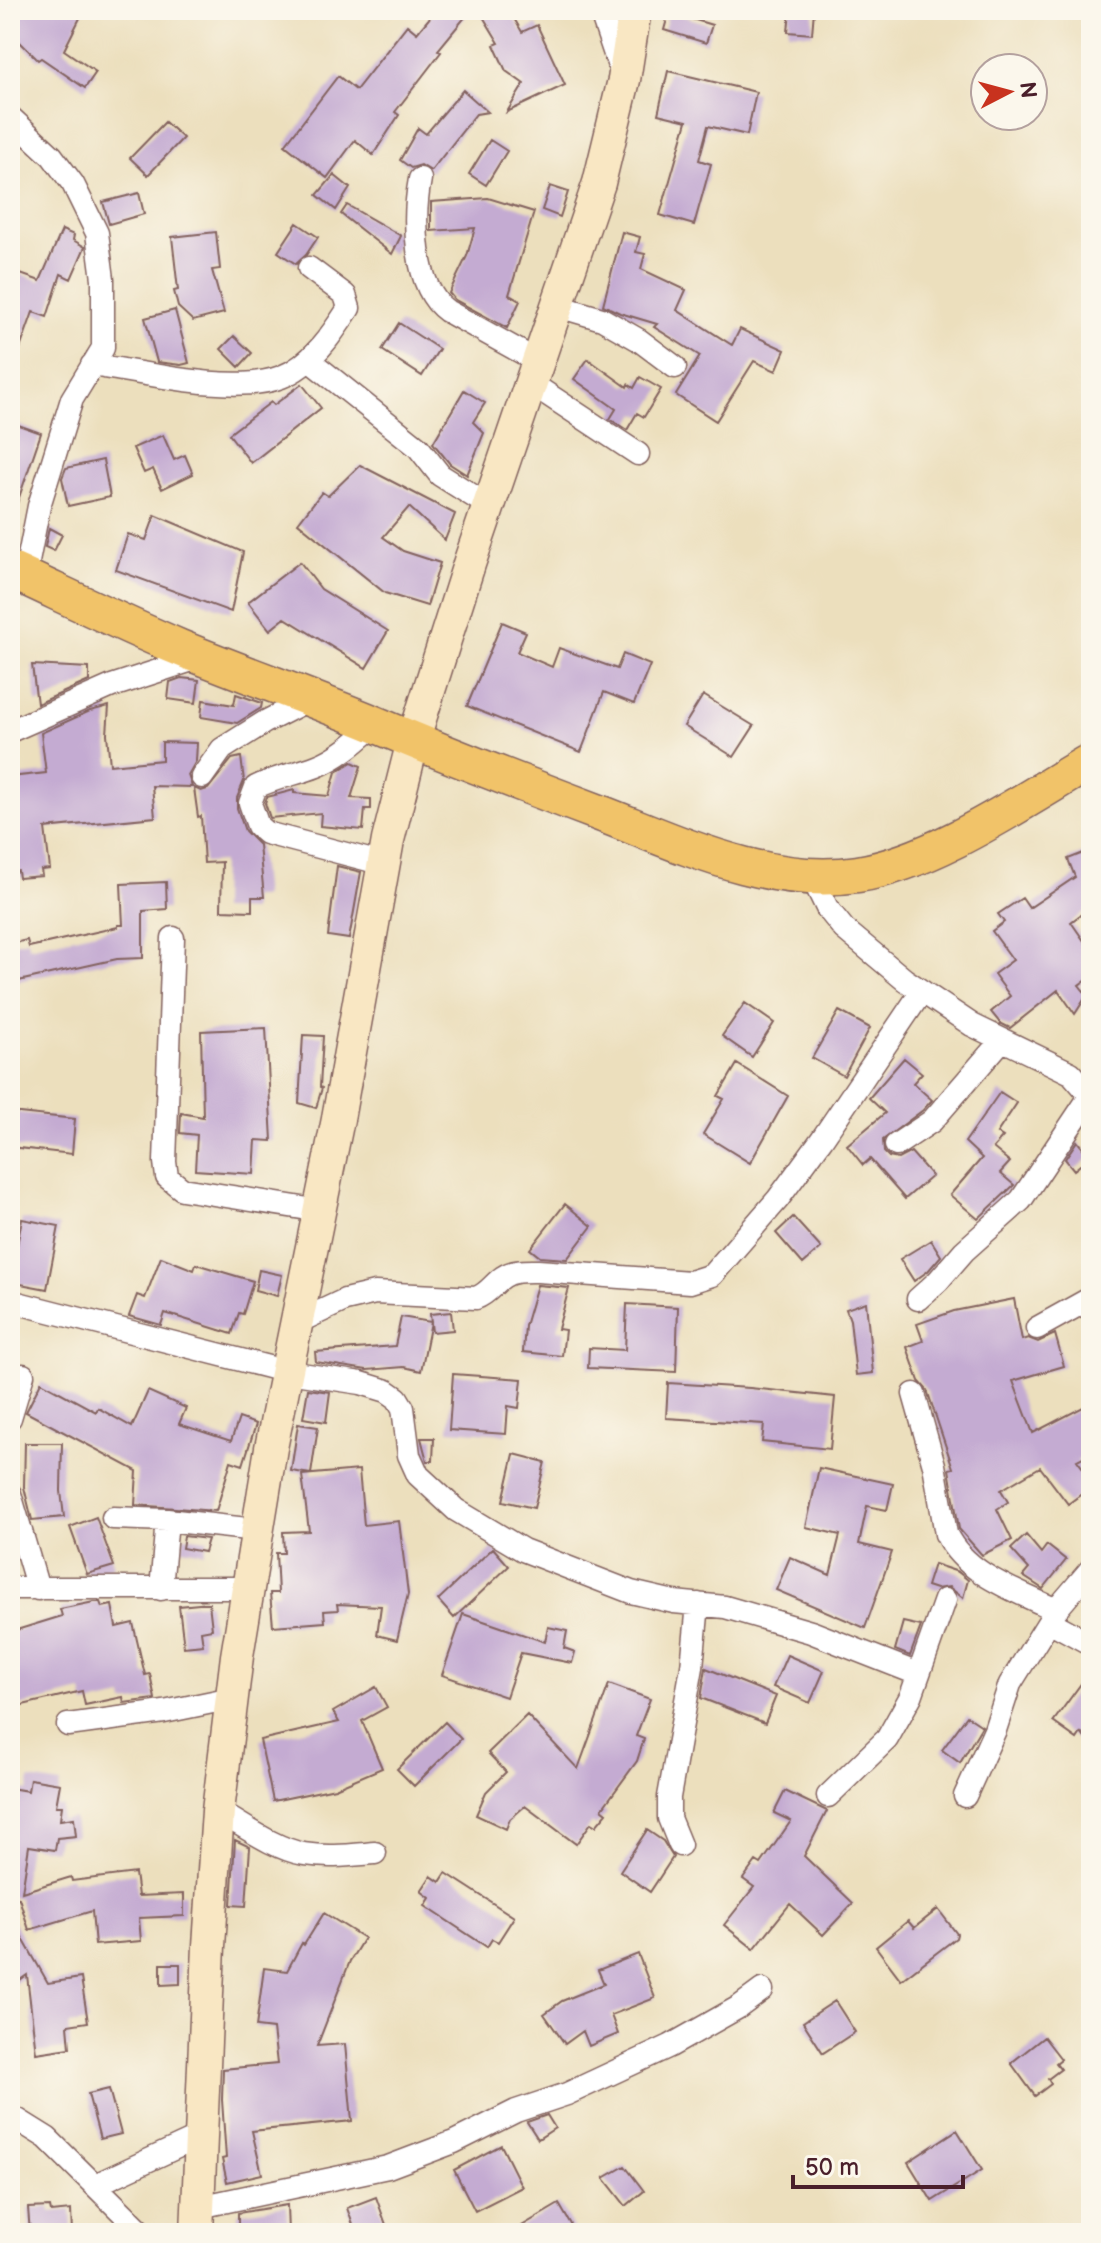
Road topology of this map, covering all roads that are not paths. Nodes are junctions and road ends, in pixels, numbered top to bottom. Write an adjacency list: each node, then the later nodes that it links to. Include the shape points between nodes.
1 (600, 10): 3 (street)
2 (635, 10): 3 (main road)
3 (624, 80): 7 (main road, via 599,183)
4 (10, 117): 9 (street, via 73,184 97,233 104,323 103,348)
5 (420, 179): 11 (street, via 416,240 435,301)
6 (309, 268): 8 (street, via 345,295 349,308)
7 (558, 306): 10 (street, via 602,319); 11 (main road)
8 (309, 360): 9 (street, via 282,377 236,383); 13 (street, via 418,447 440,475)
9 (92, 365): 14 (street, via 72,399)
10 (675, 367)
11 (535, 373): 12 (street); 13 (main road)
12 (638, 454)
13 (489, 506): 19 (main road)
14 (17, 573): 15 (main road)
15 (202, 657): 16 (main road); 18 (street, via 112,686)
16 (310, 699): 17 (main road); 21 (street, via 222,749)
17 (375, 725): 19 (main road); 22 (street, via 319,765 256,787 250,803 266,833)
18 (10, 731)
19 (413, 741): 22 (main road); 23 (main road, via 686,846 749,866)
20 (1091, 761): 23 (main road, via 916,857 859,874)
21 (202, 777)
22 (384, 864): 29 (main road)
23 (812, 877): 25 (street, via 844,929)
24 (173, 938): 29 (street, via 167,1177 182,1189)
25 (922, 991): 26 (street); 33 (street, via 795,1175 712,1275 690,1282 512,1272 476,1298 359,1295)
26 (1002, 1040): 27 (street, via 1071,1073); 28 (street, via 932,1121)
27 (1091, 1095): 31 (street, via 1021,1200)
28 (896, 1145)
29 (321, 1211): 33 (main road)
30 (1091, 1298): 34 (street)
31 (918, 1299)
32 (10, 1301): 35 (street)
33 (298, 1322): 35 (main road)
34 (1037, 1328)
35 (288, 1372): 42 (main road); 49 (street, via 361,1383 397,1398 418,1475 456,1510 523,1550 631,1592)
36 (23, 1375): 38 (street)
37 (914, 1394): 50 (street, via 951,1544 981,1572)
38 (10, 1418)
39 (10, 1494): 46 (street)
40 (113, 1518): 41 (street)
41 (167, 1520): 42 (street); 47 (street)
42 (256, 1530): 45 (main road)
43 (1091, 1569): 50 (street)
44 (10, 1588): 46 (street)
45 (246, 1588): 47 (street); 53 (main road)
46 (38, 1589): 47 (street)
47 (161, 1589)
48 (945, 1600): 52 (street)
49 (698, 1604): 52 (street, via 811,1632); 58 (street, via 669,1797 669,1818)
50 (1052, 1615): 51 (street); 56 (street, via 1010,1684)
51 (1091, 1644)
52 (918, 1674): 55 (street, via 887,1739)
53 (232, 1698): 54 (street); 57 (main road)
54 (68, 1725)
55 (828, 1796)
56 (965, 1796)
57 (218, 1811): 59 (street, via 300,1854); 62 (main road)
58 (680, 1845)
59 (375, 1853)
60 (762, 1990): 64 (street, via 670,2046 454,2142 388,2167)
61 (10, 2115): 63 (street, via 47,2138)
62 (201, 2136): 63 (street); 64 (main road)
63 (95, 2185): 65 (street)
64 (198, 2220)
65 (143, 2233)

